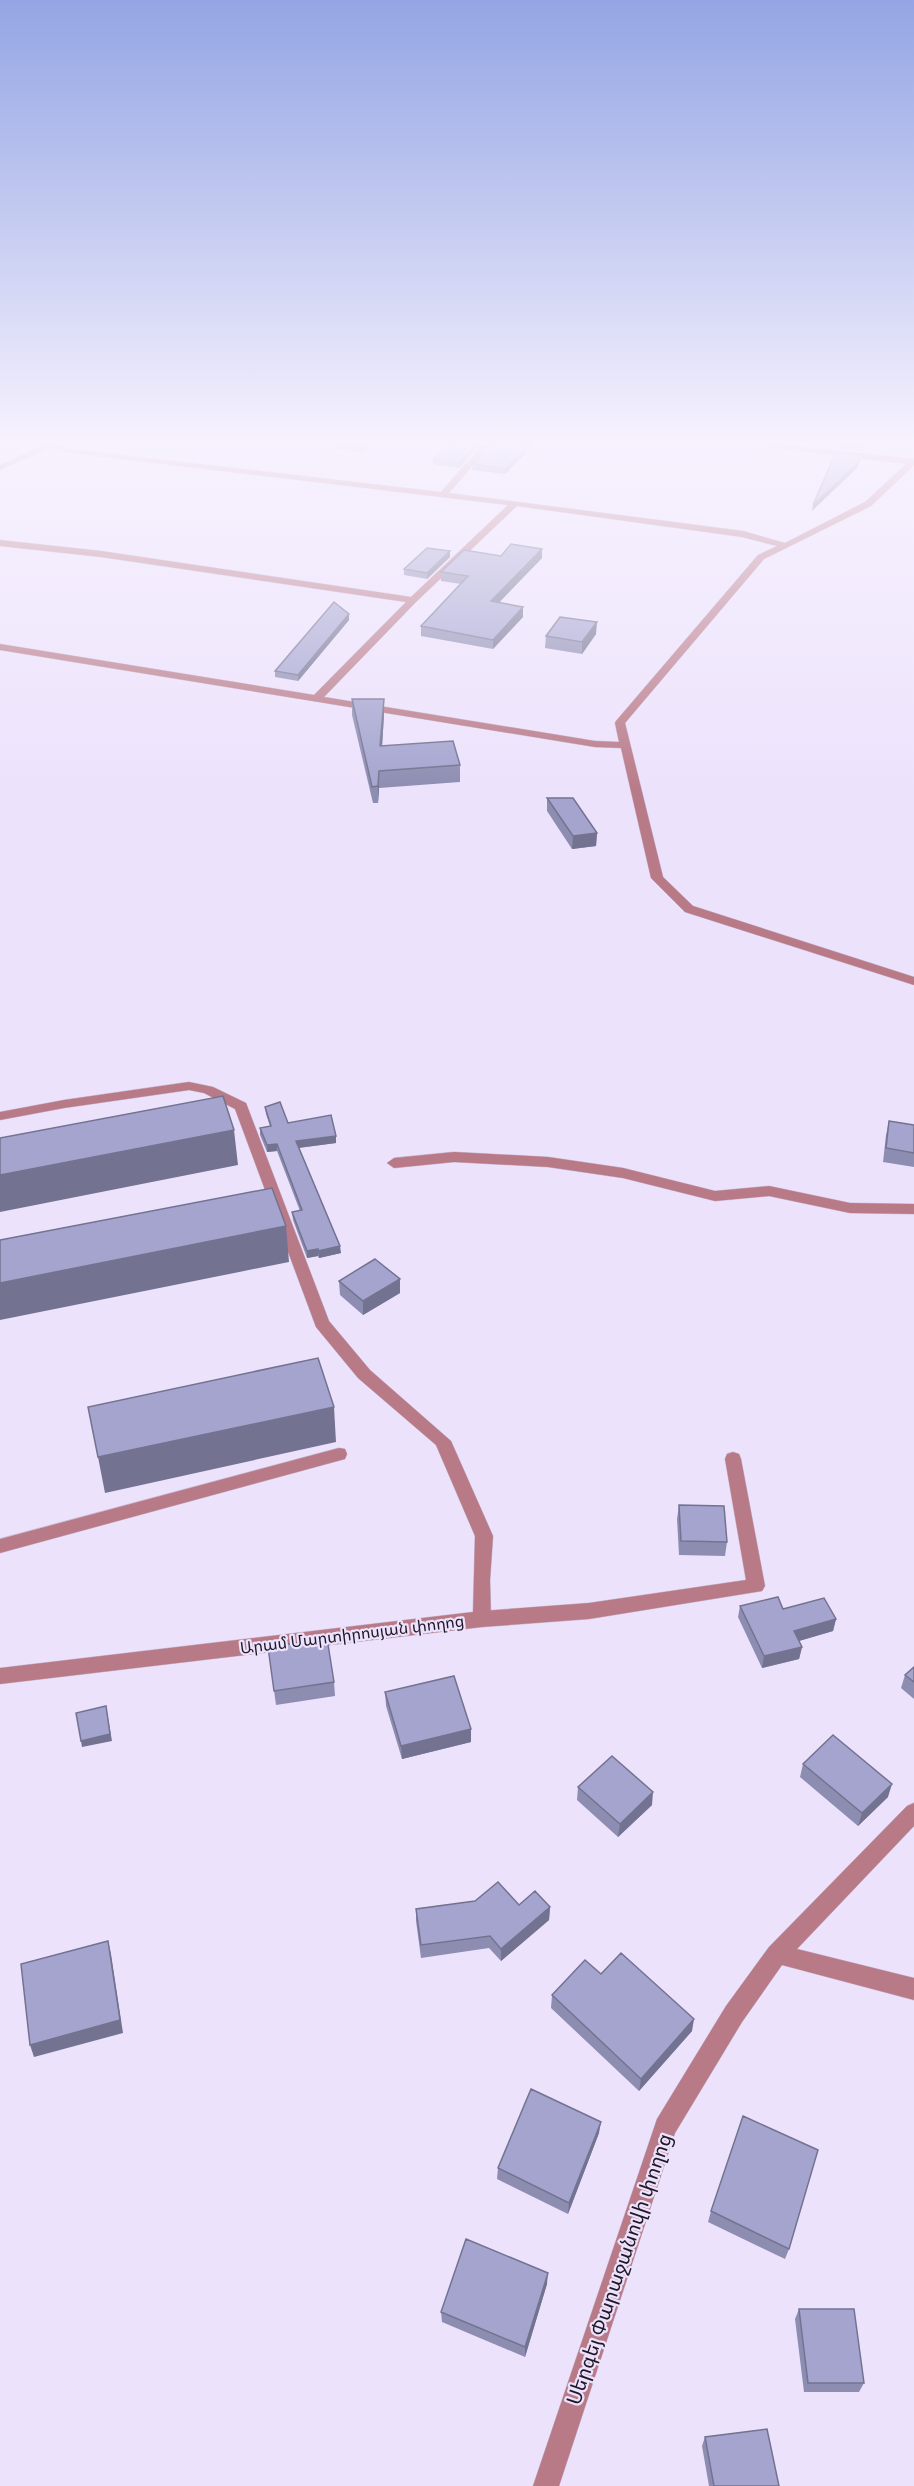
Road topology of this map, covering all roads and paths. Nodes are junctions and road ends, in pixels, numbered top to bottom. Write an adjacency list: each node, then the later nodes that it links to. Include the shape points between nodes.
1 (135, 559): 4 (street)
2 (456, 559): 4 (street)
3 (759, 559): 7 (street, via 620,723)
4 (413, 600): 6 (street)
5 (0, 648): 6 (street)
6 (316, 699): 7 (street, via 595,744)
7 (626, 745): 8 (street, via 657,878 688,909)
8 (914, 981)
9 (0, 1116): 15 (street, Արամ Մարտիրոսյան փողոց, via 189,1086 241,1106 273,1209 322,1323 364,1374 443,1441 483,1536)
10 (394, 1163): 11 (street, via 454,1157 548,1162 624,1173 715,1196 769,1191 850,1208)
11 (914, 1209)
12 (339, 1454): 14 (street)
13 (733, 1459): 15 (street, via 756,1586 589,1611)
14 (0, 1546)
15 (482, 1619): 16 (street, Արամ Մարտիրոսյան փողոց)
16 (0, 1676)
17 (914, 1812): 18 (street, Սերգեյ Փարաջանովի փողոց)
18 (777, 1954): 19 (street); 20 (street, Սերգեյ Փարաջանովի փողոց, via 734,2014 665,2127)
19 (914, 1989)
20 (546, 2486)

